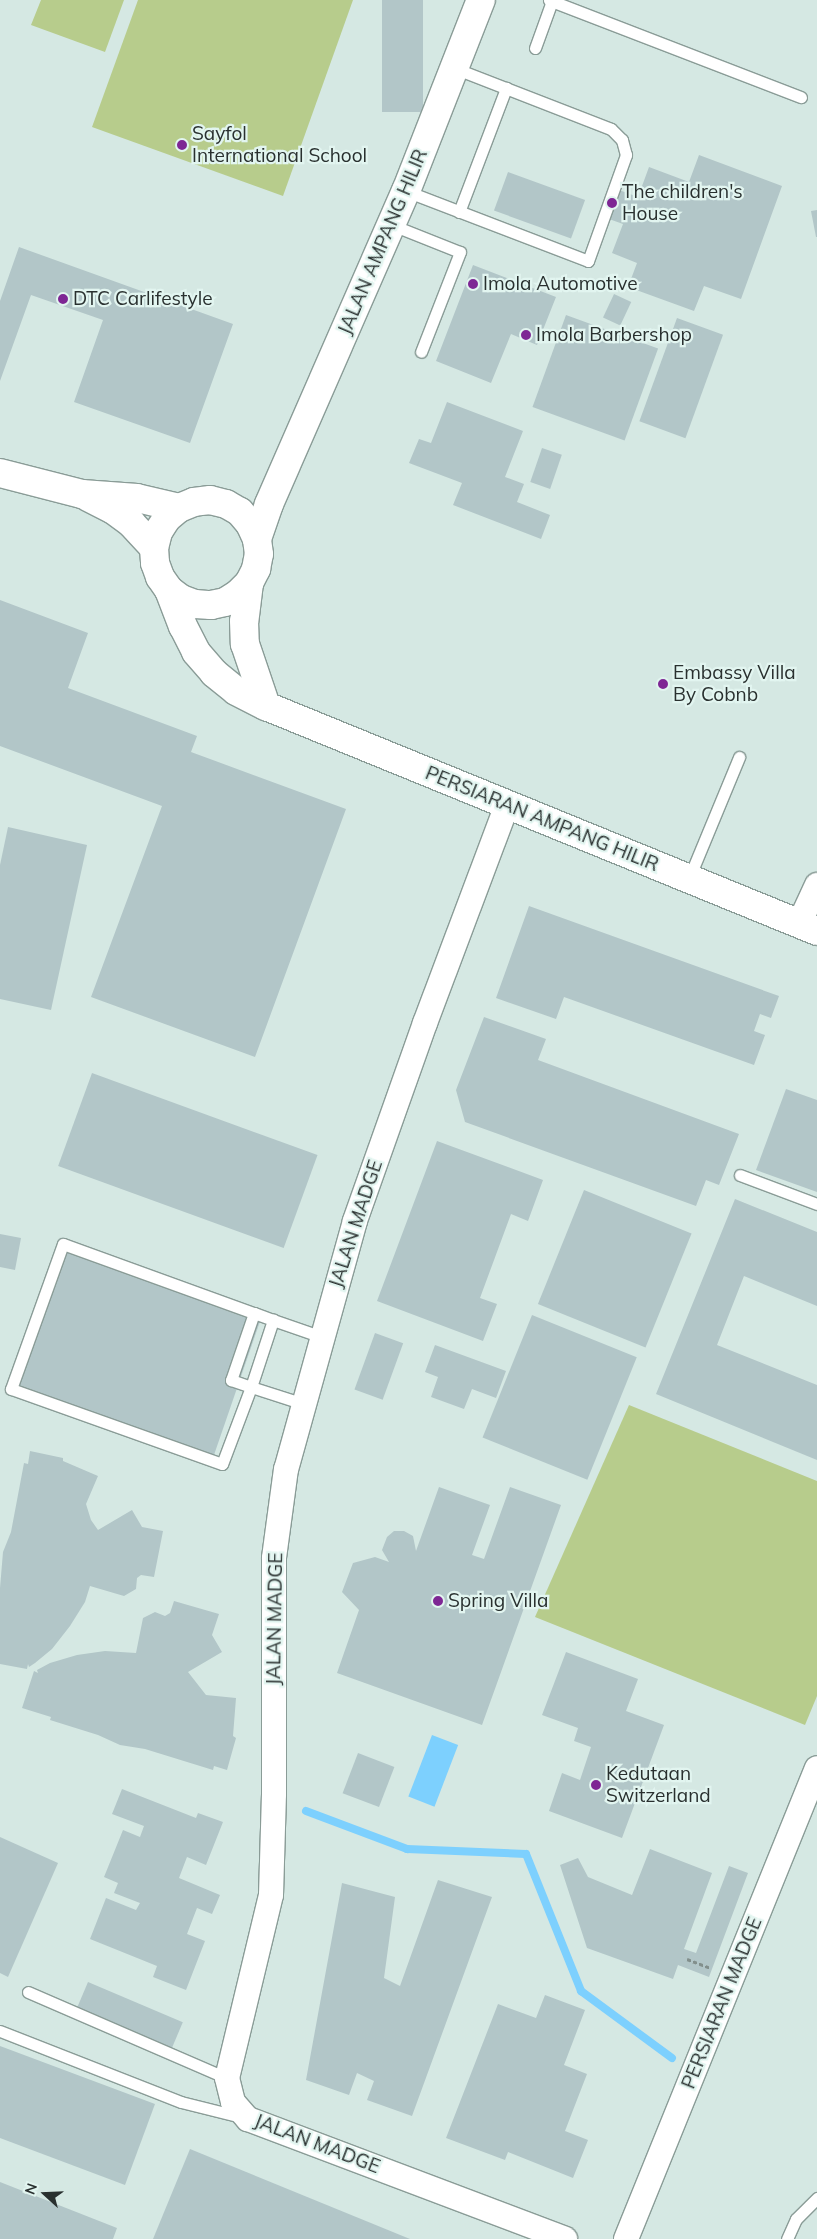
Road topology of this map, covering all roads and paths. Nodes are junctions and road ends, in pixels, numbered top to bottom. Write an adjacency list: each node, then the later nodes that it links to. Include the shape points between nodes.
1 (481, 0): 4 (street, JALAN AMPANG HILIR)
2 (551, 0): 3 (lane); 6 (lane)
3 (535, 48)
4 (454, 68): 5 (lane); 7 (street, JALAN AMPANG HILIR)
5 (506, 88): 8 (lane); 8 (lane, via 611,129 622,140 626,155 588,261)
6 (801, 97)
7 (406, 191): 8 (lane); 9 (street, JALAN AMPANG HILIR)
8 (459, 212)
9 (392, 225): 10 (lane, via 460,252); 12 (street, JALAN AMPANG HILIR)
10 (421, 352)
11 (0, 473): 13 (street)
12 (280, 483): 15 (street, JALAN AMPANG HILIR, via 262,500); 16 (street, JALAN AMPANG HILIR)
13 (82, 494): 14 (street, via 137,498); 17 (street, via 112,509)
14 (179, 508): 15 (street, via 210,500); 17 (street, via 158,532)
15 (240, 512): 16 (street)
16 (257, 539): 18 (street, via 259,554)
17 (154, 548): 19 (street, via 160,577)
18 (249, 583): 19 (street, via 225,602 210,605 181,599); 20 (street, via 244,621 245,644)
19 (169, 590): 20 (street, PERSIARAN AMPANG HILIR, via 182,626 202,659 236,691)
20 (266, 706): 22 (street, PERSIARAN AMPANG HILIR)
21 (739, 758): 23 (lane)
22 (507, 805): 23 (street, PERSIARAN AMPANG HILIR); 30 (street, JALAN MADGE, via 355,1222)
23 (689, 879): 25 (street, PERSIARAN AMPANG HILIR)
24 (817, 885): 25 (street)
25 (808, 928)
26 (740, 1175): 27 (lane)
27 (817, 1204)
28 (254, 1313): 29 (lane); 31 (lane, via 231,1380); 31 (lane, via 62,1244 11,1389 222,1464)
29 (273, 1320): 30 (lane); 31 (lane)
30 (322, 1337): 32 (street, JALAN MADGE)
31 (251, 1387): 32 (lane)
32 (304, 1404): 36 (street, JALAN MADGE, via 286,1469 274,1558 271,1895)
33 (817, 1768): 40 (street, PERSIARAN MADGE)
34 (28, 1992): 36 (lane)
35 (0, 2031): 37 (lane, via 181,2102)
36 (227, 2078): 37 (street, JALAN MADGE, via 233,2102)
37 (248, 2119): 39 (street, JALAN MADGE)
38 (817, 2198): 41 (lane, via 796,2219)
39 (565, 2239)
40 (626, 2239)
41 (787, 2239)

